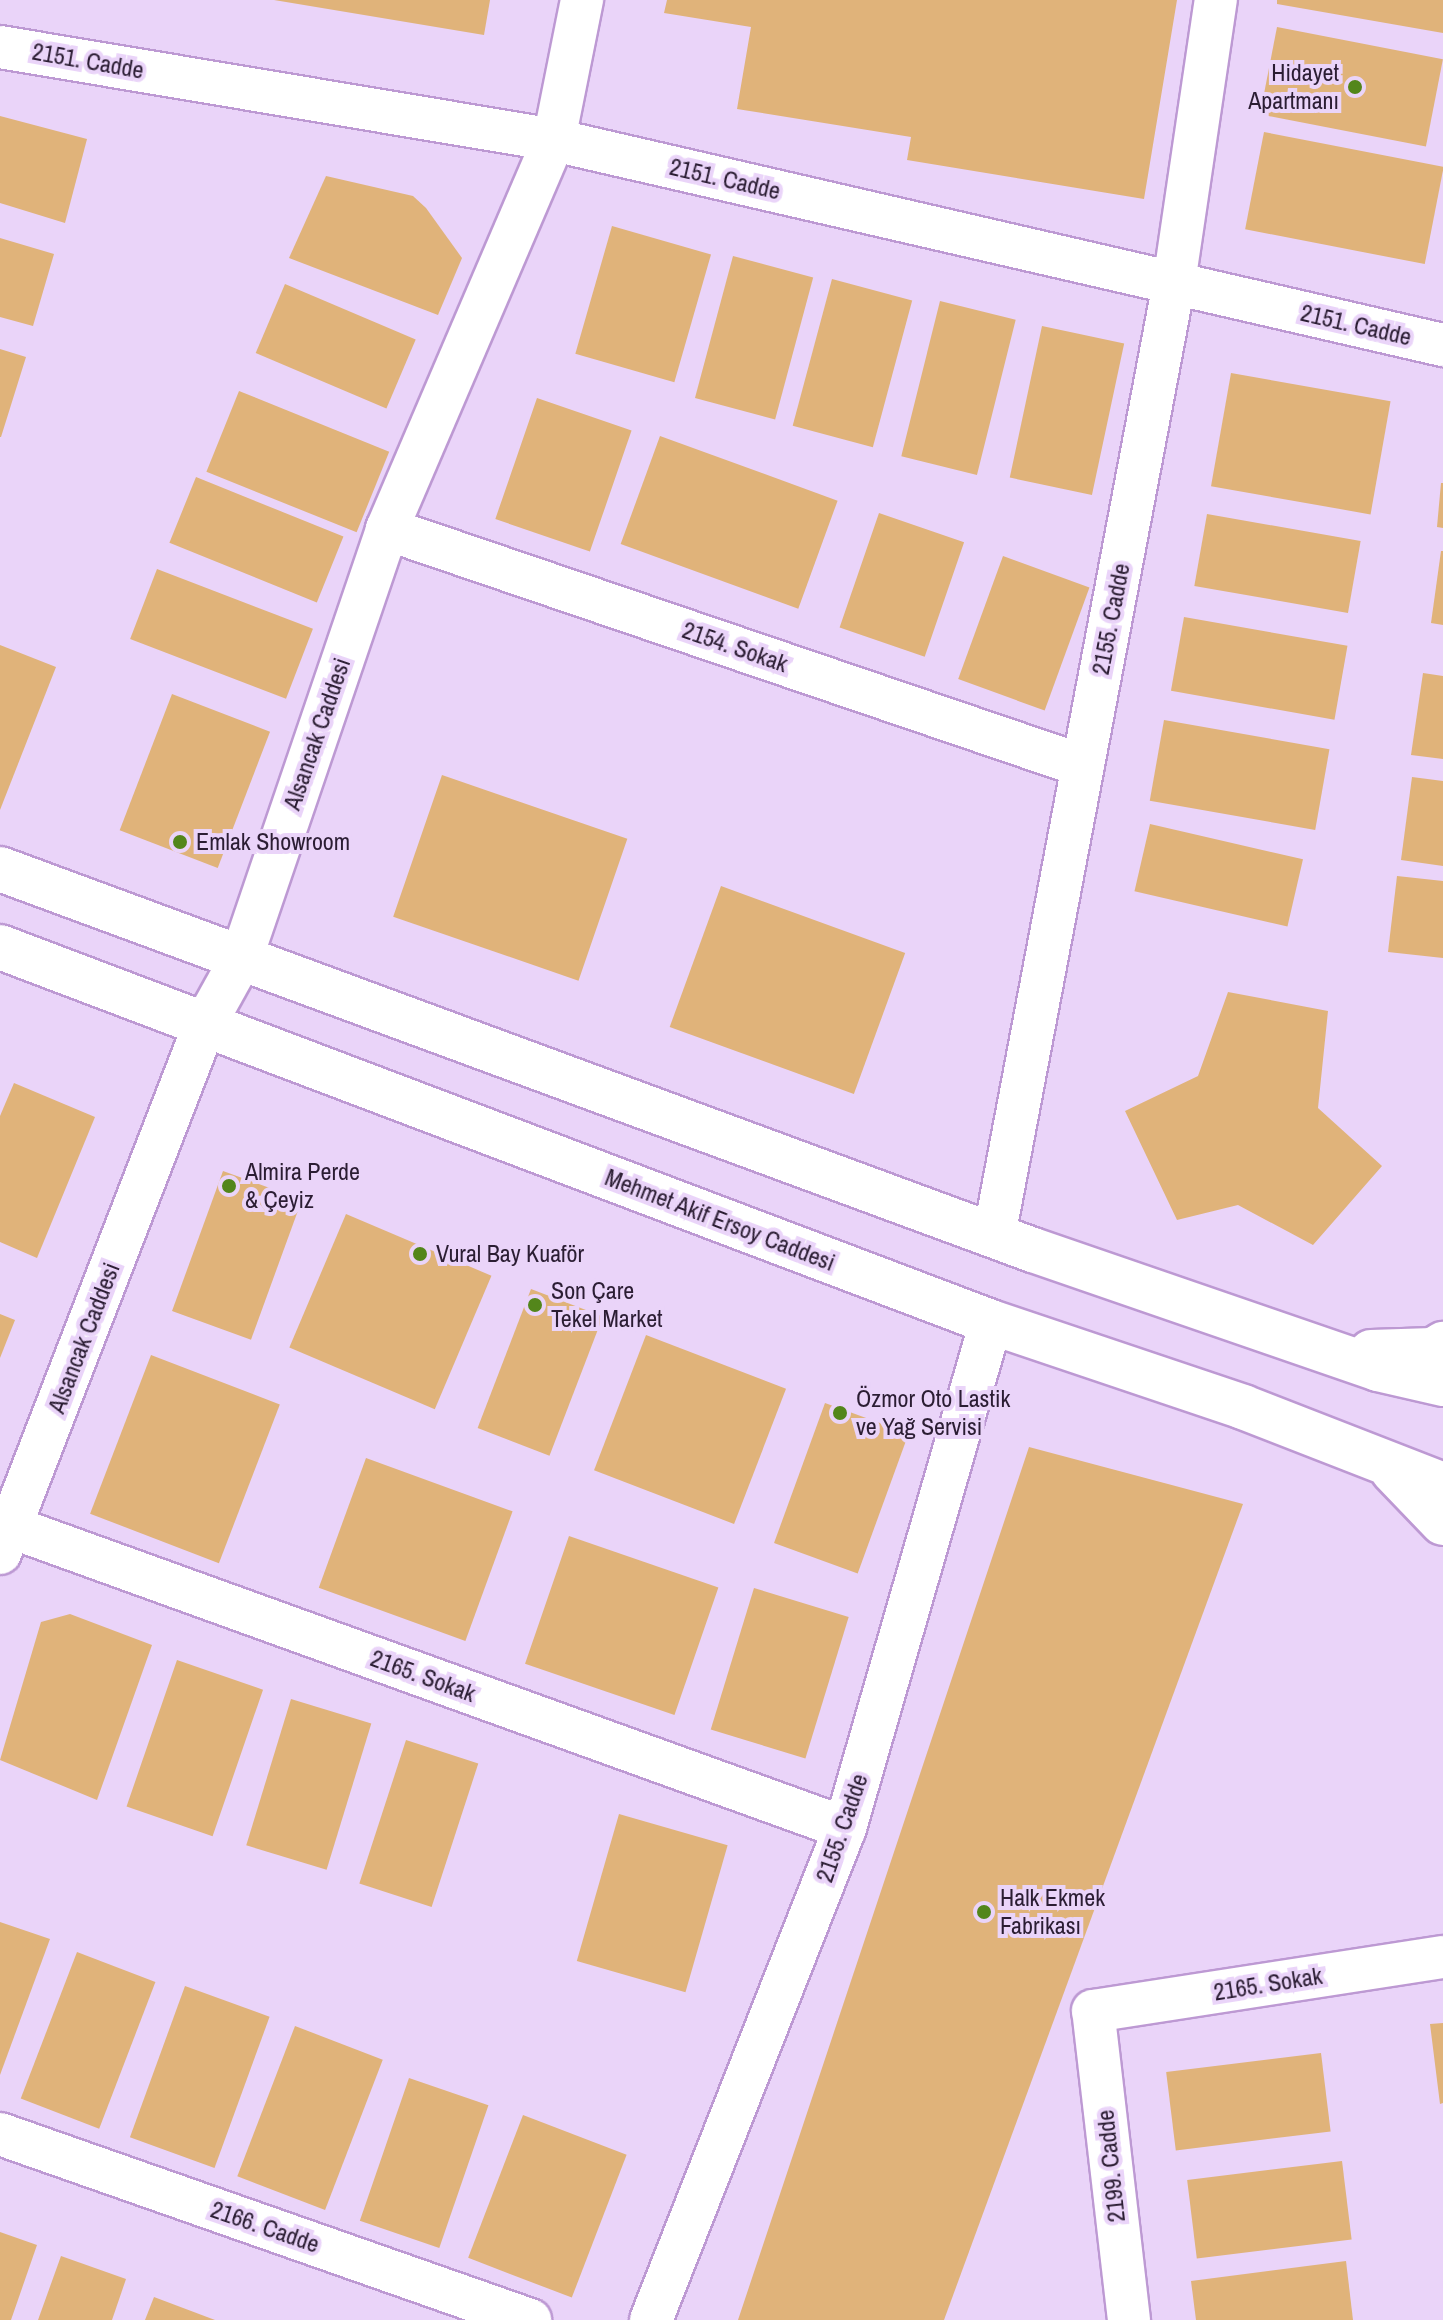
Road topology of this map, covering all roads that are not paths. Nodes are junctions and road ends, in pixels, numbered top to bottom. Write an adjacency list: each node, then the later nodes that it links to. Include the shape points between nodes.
1 (582, 0): 4 (street, Alsancak Caddesi)
2 (1216, 0): 5 (street, 2155. Cadde)
3 (0, 47): 4 (street, 2151. Cadde)
4 (554, 140): 5 (street, 2151. Cadde); 7 (street, Alsancak Caddesi)
5 (1174, 283): 6 (street, 2151. Cadde); 8 (street, 2155. Cadde)
6 (1443, 345)
7 (387, 529): 8 (street, 2154. Sokak); 11 (street, Alsancak Caddesi)
8 (1083, 766): 13 (street, 2155. Cadde)
9 (0, 869): 11 (street)
10 (0, 947): 12 (street, Mehmet Akif Ersoy Caddesi)
11 (241, 959): 12 (street, Alsancak Caddesi); 13 (street)
12 (205, 1024): 14 (street, Mehmet Akif Ersoy Caddesi); 21 (street, Alsancak Caddesi)
13 (994, 1236): 16 (street)
14 (991, 1322): 18 (street, Mehmet Akif Ersoy Caddesi, via 1243,1407); 22 (street, 2155. Cadde)
15 (1443, 1344): 16 (street, via 1433,1350)
16 (1335, 1354): 17 (street)
17 (1443, 1384)
18 (1391, 1469): 19 (street, Mehmet Akif Ersoy Caddesi); 20 (street)
19 (1443, 1485)
20 (1443, 1523)
21 (3, 1534): 22 (street, 2165. Sokak)
22 (845, 1828): 27 (street, 2155. Cadde)
23 (1443, 1957): 24 (street, 2165. Sokak)
24 (1093, 2011): 28 (street, 2199. Cadde)
25 (0, 2134): 26 (street, 2166. Cadde)
26 (530, 2320)
27 (651, 2320)
28 (1129, 2320)

